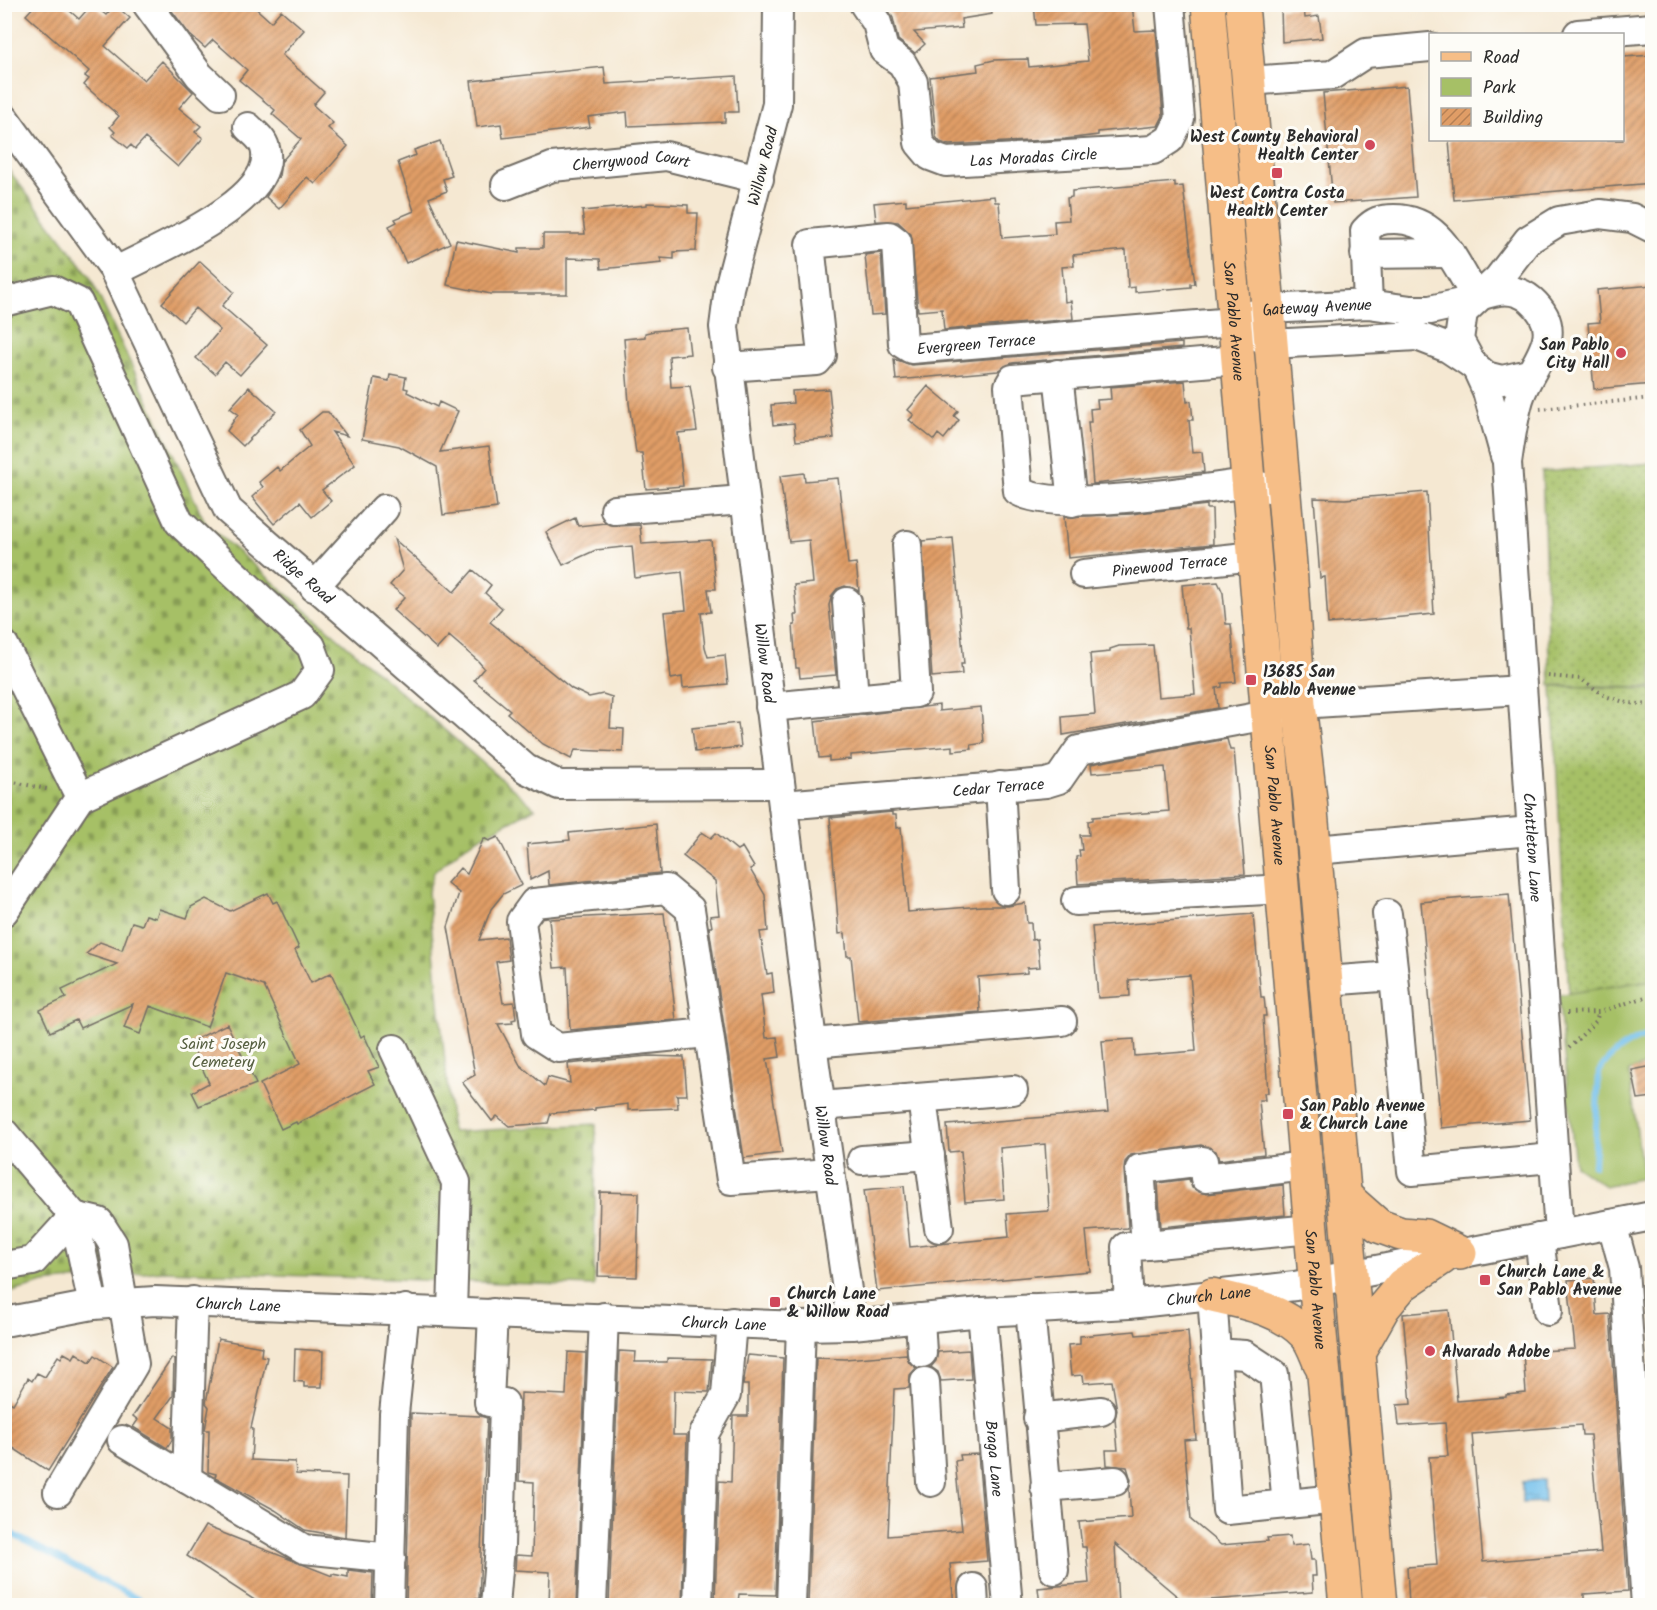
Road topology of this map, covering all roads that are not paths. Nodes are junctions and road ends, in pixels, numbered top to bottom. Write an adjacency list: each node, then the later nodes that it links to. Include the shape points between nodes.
1 (147, 4): 11 (street, via 199,75)
2 (778, 4): 14 (street, Willow Road, via 777,104)
3 (864, 4): 4 (street, Las Moradas Circle, via 877,23 884,50 902,63 913,82 919,143 930,156 946,162 1153,150 1170,139 1180,119)
4 (1170, 4)
5 (1208, 4): 24 (main road, San Pablo Avenue)
6 (1242, 4): 10 (main road, San Pablo Avenue)
7 (1653, 28): 8 (street)
8 (1590, 33)
9 (1429, 47): 10 (street, via 1366,53 1332,75)
10 (1249, 81): 23 (main road, San Pablo Avenue)
11 (220, 94)
12 (4, 118): 18 (street, Ridge Road)
13 (248, 127): 18 (street, via 261,140 267,156 259,180 221,215)
14 (759, 179): 15 (street, Cherrywood Court, via 666,156 552,167); 27 (street, Willow Road, via 729,288 724,327)
15 (506, 185)
16 (1559, 221): 17 (street, via 1600,214 1632,218); 19 (street, via 1528,240 1498,279); 22 (street, via 1534,259 1530,275)
17 (1653, 228)
18 (115, 272): 41 (street, Ridge Road, via 228,510)
19 (1476, 298): 21 (street, Gateway Avenue, via 1430,310); 21 (street, via 1450,253 1424,224 1391,219 1372,223 1365,231); 22 (street, via 1499,289 1511,290); 28 (street, via 1463,312 1459,327 1459,340)
20 (4, 302): 51 (street, via 53,290 78,302 178,522 311,646 320,670 302,695)
21 (1368, 304): 23 (street, Gateway Avenue)
22 (1537, 306): 30 (street, via 1548,332 1540,358)
23 (1268, 309): 24 (street, Gateway Avenue); 25 (main road, San Pablo Avenue)
24 (1233, 322): 25 (street, Gateway Avenue); 26 (main road, San Pablo Avenue); 27 (street, Evergreen Terrace, via 911,349 903,344 897,242 889,236 810,244 822,355 817,361)
25 (1271, 344): 28 (street, Gateway Avenue, via 1417,336 1448,348); 33 (main road, San Pablo Avenue)
26 (1238, 360): 29 (street); 32 (main road, San Pablo Avenue)
27 (727, 367): 34 (street, Willow Road)
28 (1474, 367): 30 (street, via 1486,376 1502,380); 31 (street, Chattleton Lane, via 1487,391)
29 (1058, 374): 35 (street); 35 (street, via 1013,379 1009,386 1018,491)
30 (1529, 374): 31 (street, Chattleton Lane)
31 (1507, 463): 44 (street, Chattleton Lane)
32 (1249, 483): 33 (street); 35 (street); 39 (main road, San Pablo Avenue)
33 (1284, 492): 46 (main road, San Pablo Avenue)
34 (743, 500): 37 (street); 47 (street, Willow Road)
35 (1072, 502)
36 (384, 509): 41 (street)
37 (615, 510)
38 (907, 545): 45 (street, via 916,693)
39 (1255, 556): 40 (street, Pinewood Terrace); 48 (main road, San Pablo Avenue)
40 (1084, 574)
41 (314, 586): 50 (street, Ridge Road, via 526,769 559,785)
42 (847, 602): 45 (street)
43 (4, 645): 51 (street)
44 (1522, 690): 46 (street, Cedar Terrace); 52 (street, Chattleton Lane)
45 (854, 699): 47 (street)
46 (1299, 704): 48 (street, Cedar Terrace); 53 (main road, San Pablo Avenue)
47 (770, 707): 50 (street, Willow Road)
48 (1268, 715): 49 (street, Cedar Terrace, via 1079,750 1059,779); 54 (main road, San Pablo Avenue)
49 (1000, 786): 50 (street, Cedar Terrace); 55 (street)
50 (781, 794): 63 (street, Willow Road)
51 (80, 797): 57 (street)
52 (1531, 831): 53 (street); 70 (street, Chattleton Lane)
53 (1315, 850): 60 (main road, San Pablo Avenue)
54 (1282, 877): 56 (street); 60 (main road, via 1291,872 1298,885 1305,946 1314,974); 72 (main road, San Pablo Avenue)
55 (1006, 890)
56 (1076, 901)
57 (4, 911)
58 (1387, 914): 59 (street)
59 (1394, 976): 60 (street); 70 (street, via 1412,1171)
60 (1326, 981): 74 (main road, San Pablo Avenue)
61 (1062, 1021): 63 (street)
62 (707, 1033): 62 (street, via 690,909 666,889 534,903 521,921 536,1034 558,1048); 73 (street, via 731,1180)
63 (813, 1044): 67 (street, Willow Road)
64 (394, 1049): 93 (street, via 456,1182)
65 (1013, 1090): 66 (street)
66 (922, 1098): 67 (street); 69 (street)
67 (821, 1106): 73 (street, Willow Road)
68 (4, 1133): 75 (street)
69 (930, 1155): 71 (street); 78 (street)
70 (1552, 1158): 80 (street, Chattleton Lane)
71 (862, 1160)
72 (1306, 1166): 79 (main road, San Pablo Avenue); 81 (street, via 1205,1178 1203,1161 1140,1169)
73 (830, 1173): 101 (street, Willow Road)
74 (1345, 1196): 82 (main road, via 1379,1226 1401,1234 1425,1236); 84 (main road, San Pablo Avenue)
75 (74, 1216): 83 (street, via 33,1261); 88 (street, via 99,1222 113,1244); 90 (street)
76 (1653, 1216): 77 (street, Church Lane)
77 (1612, 1224): 80 (street, Church Lane); 117 (street, via 1624,1268)
78 (939, 1228)
79 (1311, 1229): 81 (street); 85 (main road, San Pablo Avenue)
80 (1549, 1236): 82 (street, Church Lane); 94 (street, Chattleton Lane)
81 (1146, 1245): 89 (street, via 1126,1247)
82 (1451, 1256): 84 (street, Church Lane); 103 (main road, via 1402,1285 1383,1308)
83 (4, 1266)
84 (1352, 1276): 85 (street, Church Lane); 103 (main road, San Pablo Avenue)
85 (1316, 1283): 86 (street, Church Lane); 106 (main road, San Pablo Avenue)
86 (1212, 1295): 89 (street, Church Lane); 105 (street); 106 (main road, via 1259,1306 1286,1318 1306,1335)
87 (193, 1301): 88 (street, Church Lane); 91 (street, Church Lane); 111 (street)
88 (124, 1302): 90 (street, Church Lane); 115 (street, via 134,1364)
89 (1129, 1304): 92 (street, Church Lane)
90 (93, 1305): 99 (street, Church Lane)
91 (405, 1309): 93 (street, Church Lane); 119 (street, via 394,1414)
92 (1030, 1309): 95 (street, Church Lane); 109 (street)
93 (452, 1311): 96 (street, Church Lane)
94 (1548, 1311)
95 (982, 1312): 98 (street, Church Lane); 127 (street, Braga Lane)
96 (493, 1313): 97 (street, Church Lane); 123 (street, via 489,1402 504,1403)
97 (604, 1317): 100 (street, Church Lane); 124 (street)
98 (920, 1318): 101 (street, Church Lane); 104 (street)
99 (4, 1322)
100 (732, 1322): 102 (street, Church Lane); 125 (street, via 726,1395 705,1434)
101 (852, 1325): 102 (street, Church Lane)
102 (801, 1326): 126 (street)
103 (1358, 1352): 130 (main road, San Pablo Avenue)
104 (922, 1353)
105 (1216, 1353): 118 (street, via 1245,1355 1274,1374); 118 (street, via 1227,1510)
106 (1324, 1371): 116 (main road, San Pablo Avenue)
107 (925, 1382): 113 (street)
108 (1101, 1412): 109 (street)
109 (1038, 1418): 114 (street)
110 (122, 1440): 111 (street)
111 (188, 1479): 119 (street, via 304,1549)
112 (1115, 1481): 114 (street)
113 (931, 1482)
114 (1045, 1487): 121 (street)
115 (58, 1492)
116 (1338, 1499): 118 (street); 128 (main road, San Pablo Avenue); 129 (main road, via 1352,1512 1360,1530)
117 (1646, 1500): 120 (street)
118 (1287, 1504)
119 (391, 1558): 122 (street)
120 (1648, 1564): 131 (street)
121 (1053, 1570)
122 (389, 1605)
123 (495, 1605)
124 (592, 1605)
125 (698, 1605)
126 (790, 1605)
127 (1008, 1605)
128 (1346, 1605)
129 (1368, 1605)
130 (1380, 1605)
131 (1646, 1605)

